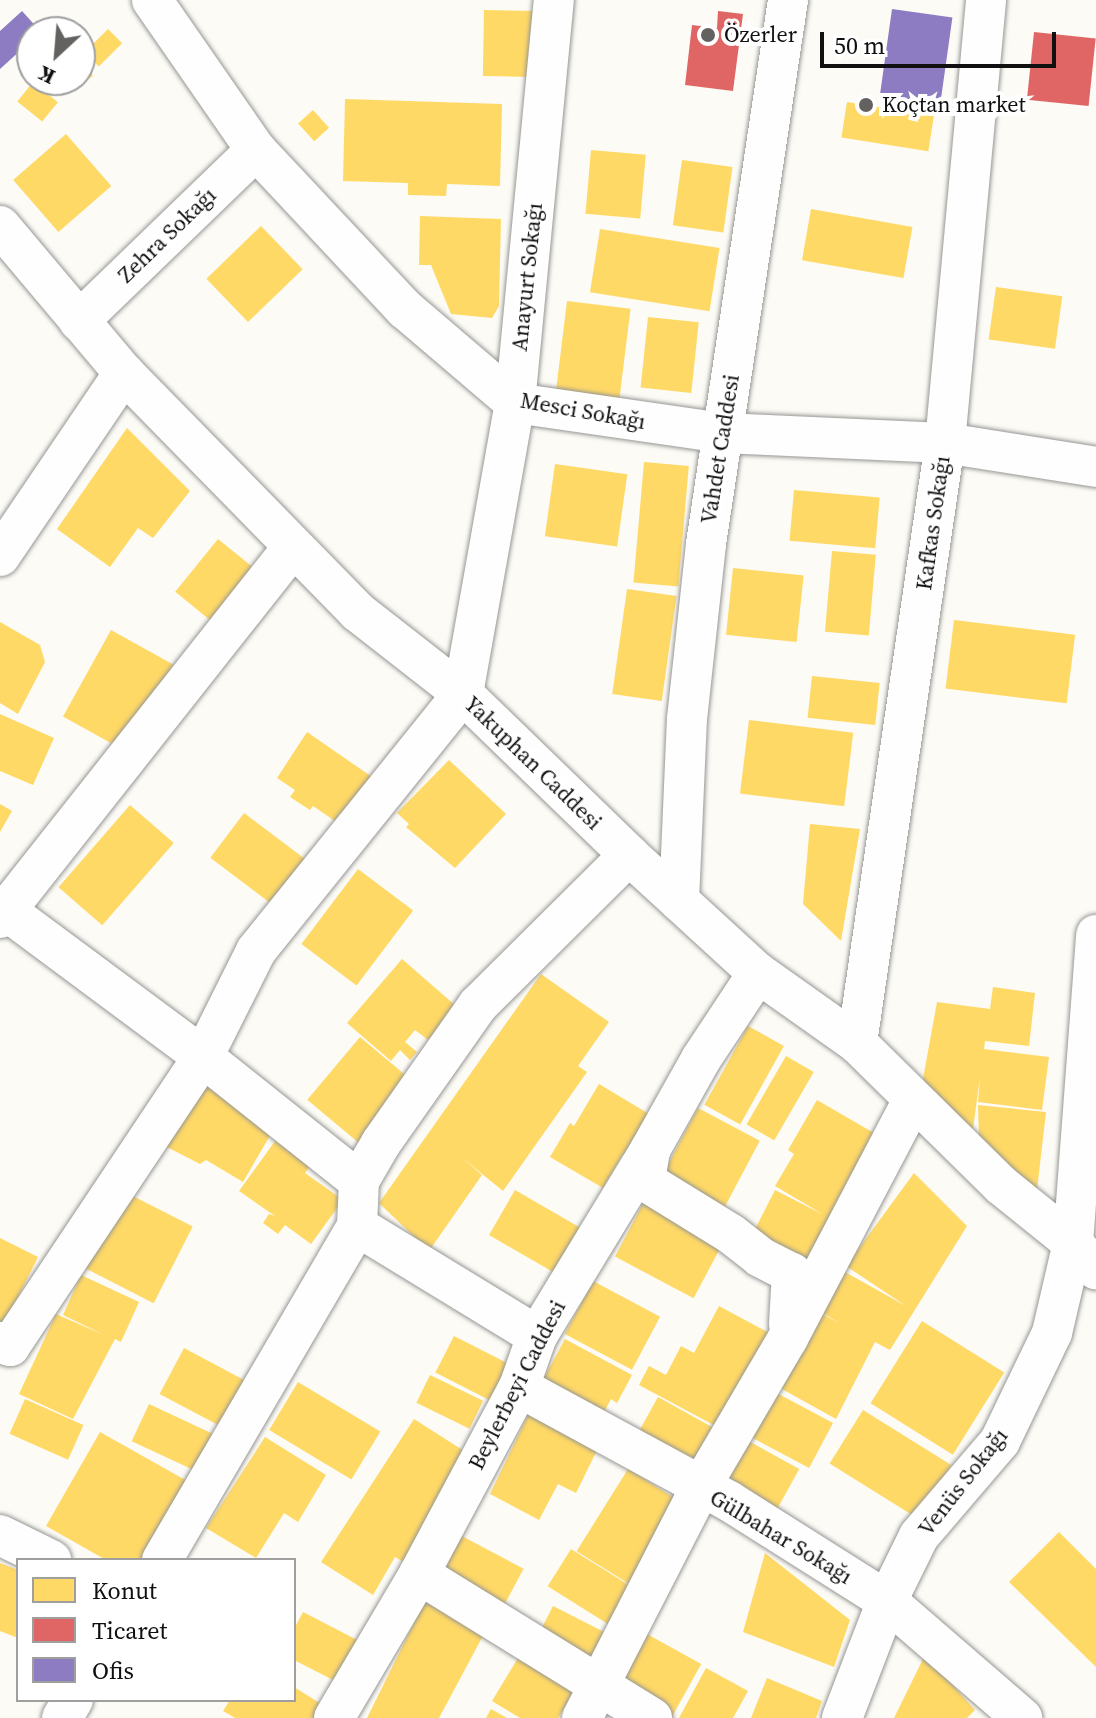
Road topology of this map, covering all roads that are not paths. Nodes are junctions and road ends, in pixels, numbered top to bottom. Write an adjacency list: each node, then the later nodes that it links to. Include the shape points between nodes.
1 (152, 0): 5 (street, Mesci Sokağı)
2 (554, 0): 9 (street, Anayurt Sokağı)
3 (788, 0): 10 (street, Vahdet Caddesi)
4 (986, 0): 11 (street, Kafkas Sokağı)
5 (256, 150): 7 (street, Zehra Sokağı); 9 (street, Mesci Sokağı, via 405,309)
6 (0, 226): 7 (street, Yakuphan Caddesi)
7 (79, 321): 8 (street, Yakuphan Caddesi)
8 (124, 373): 13 (street, Yakuphan Caddesi); 14 (street)
9 (515, 403): 10 (street, Mesci Sokağı); 15 (street, Anayurt Sokağı)
10 (723, 433): 11 (street, Mesci Sokağı); 17 (street, Vahdet Caddesi, via 687,719)
11 (945, 443): 12 (street, Mesci Sokağı); 22 (street, Kafkas Sokağı)
12 (1096, 467)
13 (293, 547): 15 (street, Yakuphan Caddesi, via 358,612); 18 (street)
14 (0, 556)
15 (463, 694): 16 (street, Yakuphan Caddesi); 23 (street, via 256,951)
16 (629, 855): 17 (street, Yakuphan Caddesi); 26 (street, via 478,1005)
17 (679, 901): 20 (street, Yakuphan Caddesi)
18 (2, 911): 23 (street)
19 (1096, 935): 21 (street, Venüs Sokağı)
20 (758, 973): 22 (street, Yakuphan Caddesi); 25 (street, Beylerbeyi Caddesi)
21 (1094, 977): 28 (street, Venüs Sokağı)
22 (857, 1043): 24 (street, Yakuphan Caddesi)
23 (203, 1057): 26 (street); 31 (street)
24 (913, 1100): 28 (street, Yakuphan Caddesi); 30 (street)
25 (650, 1150): 29 (street, Beylerbeyi Caddesi); 30 (street, via 645,1181 792,1273)
26 (359, 1181): 27 (street)
27 (357, 1226): 29 (street); 36 (street)
28 (1085, 1256): 38 (street, Venüs Sokağı, via 1000,1441 919,1536)
29 (537, 1336): 32 (street, Beylerbeyi Caddesi)
30 (788, 1338): 33 (street)
31 (3, 1349)
32 (519, 1387): 33 (street, Gülbahar Sokağı); 37 (street, Beylerbeyi Caddesi)
33 (700, 1488): 38 (street, Gülbahar Sokağı); 39 (street)
34 (0, 1535): 35 (street)
35 (47, 1558)
36 (163, 1558)
37 (419, 1574): 39 (street); 40 (street, Beylerbeyi Caddesi)
38 (887, 1601): 42 (street, Venüs Sokağı); 43 (street, Gülbahar Sokağı)
39 (592, 1702): 41 (street)
40 (334, 1718)
41 (652, 1718)
42 (842, 1718)
43 (1022, 1718)

